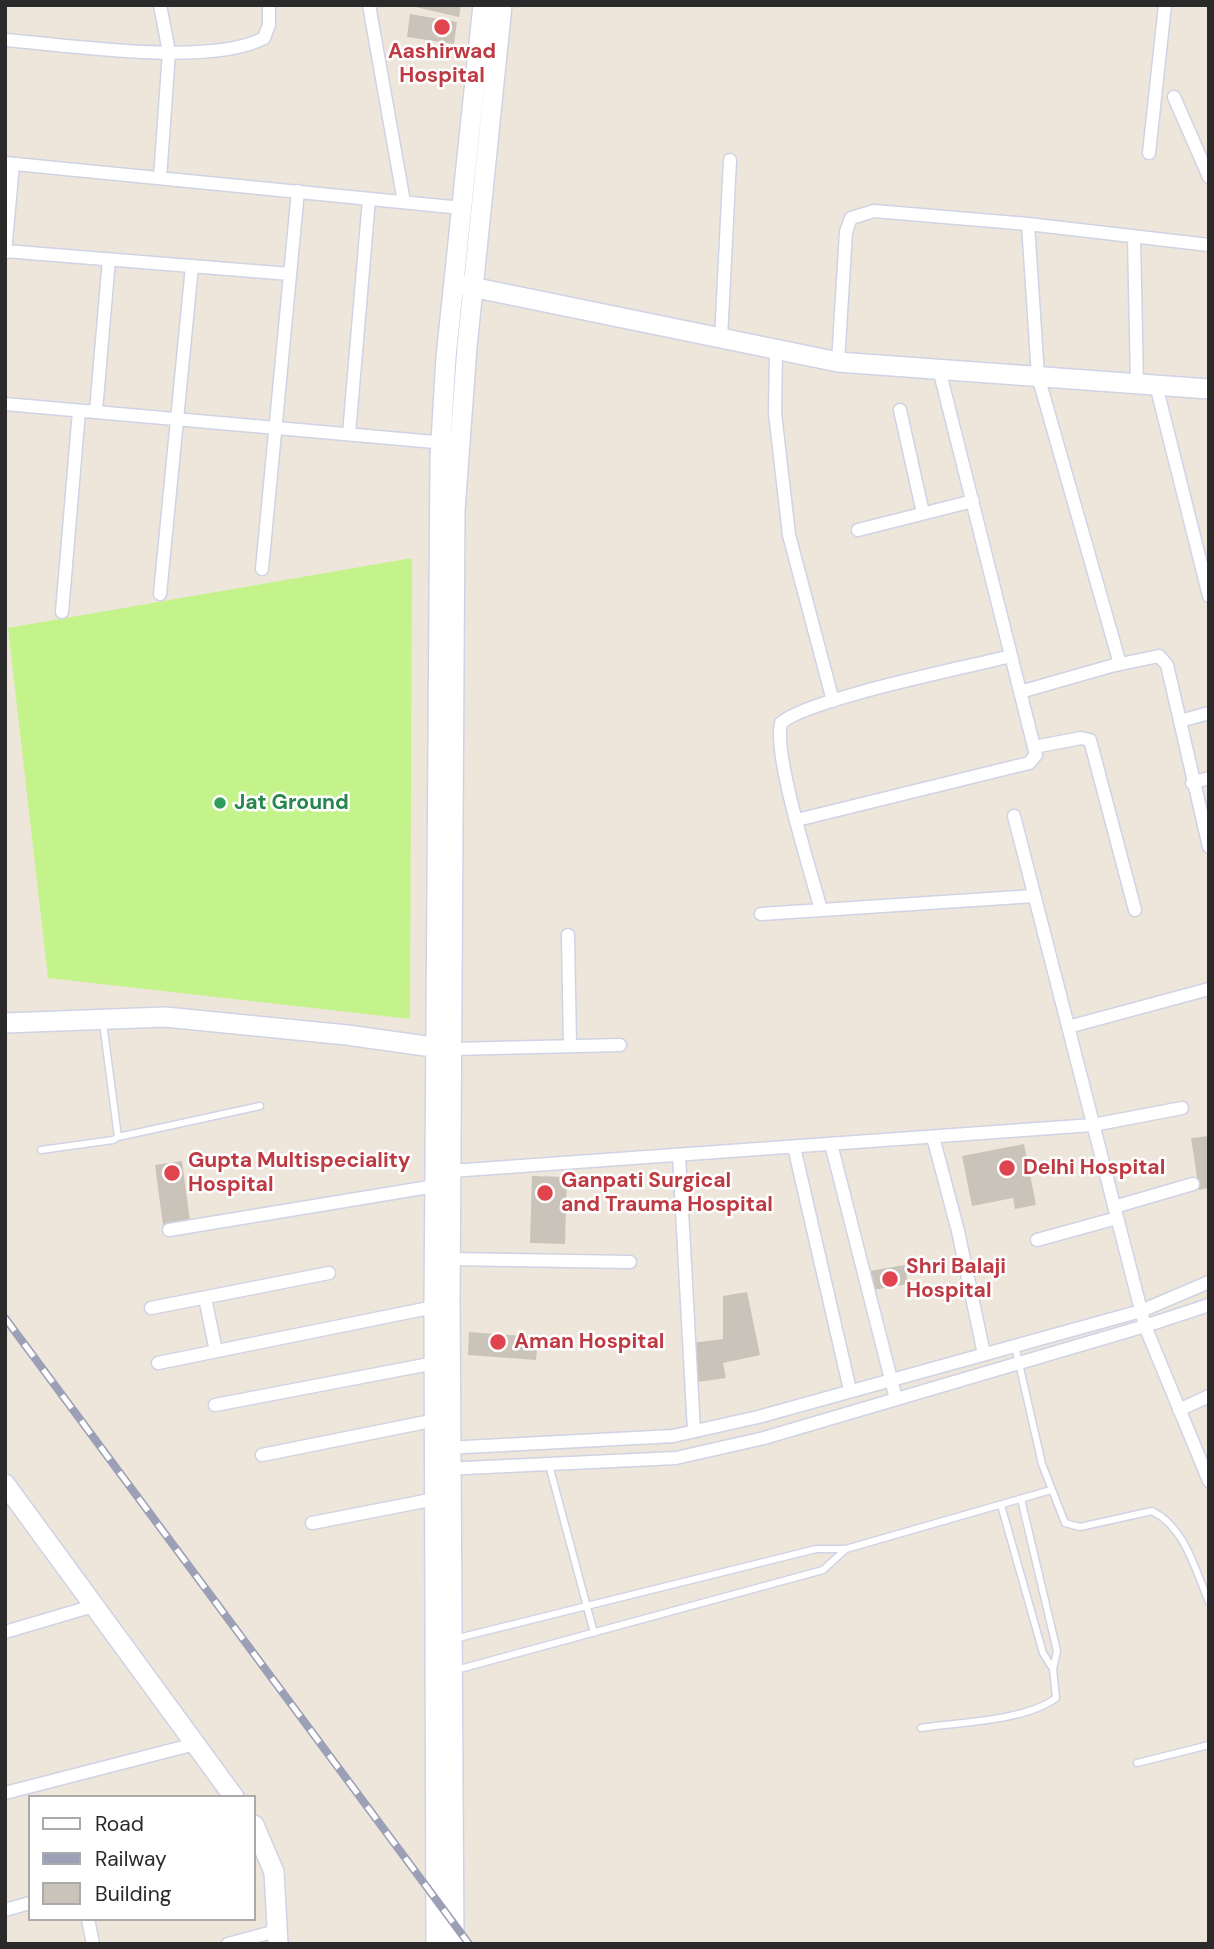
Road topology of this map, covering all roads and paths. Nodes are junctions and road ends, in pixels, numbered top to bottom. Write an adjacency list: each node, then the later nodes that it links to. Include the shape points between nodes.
1 (160, 5): 8 (street)
2 (268, 5): 8 (street, via 264,38 251,45)
3 (369, 5): 17 (street)
4 (484, 5): 18 (main road)
5 (502, 5): 26 (main road)
6 (1165, 5): 10 (street)
7 (5, 40): 8 (street)
8 (169, 52): 14 (street)
9 (1174, 97): 13 (street)
10 (1149, 153)
11 (730, 160): 27 (street)
12 (9, 164): 14 (street); 22 (street)
13 (1209, 177)
14 (160, 178): 15 (street)
15 (298, 191): 16 (street); 25 (street)
16 (369, 199): 17 (street); 40 (street)
17 (404, 202): 18 (street)
18 (462, 208): 26 (main road)
19 (1028, 224): 20 (street); 29 (street, via 874,211 850,218); 31 (street)
20 (1134, 236): 21 (street); 32 (street)
21 (1209, 245)
22 (5, 252): 23 (street)
23 (109, 259): 24 (street); 37 (street)
24 (192, 266): 25 (street); 38 (street)
25 (290, 274): 39 (street)
26 (464, 286): 27 (main road); 41 (main road)
27 (721, 339): 28 (main road)
28 (776, 350): 29 (main road); 52 (street, via 775,414 789,534)
29 (838, 362): 30 (main road)
30 (939, 369): 31 (main road); 42 (street)
31 (1038, 376): 32 (main road); 50 (street)
32 (1146, 384): 33 (main road); 47 (street)
33 (1209, 389)
34 (5, 404): 36 (street)
35 (900, 410): 43 (street)
36 (79, 411): 37 (street); 48 (street)
37 (96, 411): 38 (street)
38 (177, 418): 39 (street); 46 (street)
39 (276, 427): 40 (street); 45 (street)
40 (349, 434): 41 (street)
41 (450, 443): 72 (main road, via 455,510 444,840)
42 (972, 501): 43 (street); 49 (street)
43 (923, 513): 44 (street)
44 (858, 530)
45 (262, 569)
46 (160, 594)
47 (1209, 596)
48 (62, 612)
49 (1011, 656): 51 (street); 52 (street)
50 (1120, 664): 51 (street); 54 (street, via 1161,656)
51 (1020, 692): 55 (street)
52 (833, 701): 59 (street, via 781,723 785,770)
53 (1209, 713): 54 (street)
54 (1180, 721): 57 (street)
55 (1034, 747): 59 (street, via 1036,755 1029,763); 63 (street, via 1090,740)
56 (1209, 778): 57 (street)
57 (1192, 783): 60 (street)
58 (1014, 816): 61 (street)
59 (797, 820): 62 (street)
60 (1209, 847)
61 (1034, 896): 62 (street); 69 (street)
62 (821, 910): 64 (street)
63 (1135, 910)
64 (761, 914)
65 (568, 935): 71 (street)
66 (1209, 989): 69 (street)
67 (103, 1017): 68 (main road); 72 (main road, via 165,1017); 76 (lane)
68 (5, 1023)
69 (1068, 1027): 75 (street)
70 (620, 1045): 71 (street)
71 (570, 1046): 72 (street)
72 (443, 1048): 82 (main road); 84 (main road)
73 (260, 1105): 76 (lane)
74 (1182, 1108): 75 (street)
75 (1093, 1125): 77 (street); 85 (street)
76 (118, 1137): 80 (lane)
77 (933, 1137): 78 (street); 100 (street)
78 (831, 1144): 79 (street); 104 (street)
79 (794, 1147): 81 (street); 105 (street)
80 (41, 1150)
81 (680, 1155): 82 (street); 111 (street)
82 (451, 1171): 88 (main road)
83 (1193, 1184): 85 (street)
84 (435, 1186): 86 (street); 94 (main road)
85 (1116, 1212): 87 (street); 96 (street)
86 (169, 1230)
87 (1037, 1240)
88 (450, 1259): 89 (street); 112 (main road)
89 (630, 1262)
90 (329, 1273): 92 (street)
91 (1209, 1282): 96 (street)
92 (205, 1298): 95 (street); 99 (street)
93 (1209, 1304): 97 (street)
94 (434, 1307): 99 (street); 103 (main road)
95 (152, 1308)
96 (1141, 1311): 97 (street); 98 (street)
97 (1145, 1326): 101 (street); 109 (street)
98 (1015, 1346): 100 (street); 101 (lane)
99 (216, 1351): 102 (street)
100 (984, 1354): 104 (street)
101 (1021, 1362): 107 (street); 118 (lane)
102 (158, 1363)
103 (435, 1363): 108 (street); 110 (main road)
104 (890, 1378): 105 (street); 107 (street)
105 (850, 1390): 111 (street)
106 (1209, 1396): 109 (street)
107 (896, 1399): 114 (street, via 676,1458)
108 (215, 1405)
109 (1179, 1410): 116 (street)
110 (436, 1420): 112 (main road); 113 (street)
111 (694, 1431): 112 (street, via 673,1436)
112 (443, 1448): 115 (main road)
113 (262, 1455)
114 (549, 1465): 115 (street); 126 (lane)
115 (443, 1469): 119 (main road); 129 (main road)
116 (1209, 1480)
117 (5, 1484): 125 (main road)
118 (1051, 1490): 120 (lane); 124 (lane, via 1060,1516 1071,1527 1152,1511 1166,1517)
119 (435, 1499): 122 (street); 129 (main road)
120 (1021, 1499): 121 (lane); 130 (lane, via 1057,1651)
121 (1001, 1505): 123 (lane); 130 (lane, via 1042,1653)
122 (312, 1523)
123 (846, 1549): 126 (lane, via 816,1549); 128 (lane, via 823,1570)
124 (1209, 1602)
125 (93, 1605): 127 (street); 133 (main road)
126 (586, 1605): 128 (lane); 129 (lane)
127 (5, 1632)
128 (594, 1633): 131 (lane)
129 (444, 1641): 131 (main road)
130 (1053, 1669): 132 (lane, via 1056,1698 1047,1705)
131 (444, 1673): 145 (main road); 146 (main road)
132 (920, 1728)
133 (195, 1744): 136 (street); 137 (main road)
134 (1209, 1745): 135 (lane)
135 (1137, 1763)
136 (5, 1793)
137 (233, 1795)
138 (257, 1835): 142 (main road, via 274,1872)
139 (28, 1904): 140 (street)
140 (5, 1910)
141 (88, 1921): 143 (street)
142 (277, 1937): 144 (street)
143 (93, 1944)
144 (228, 1944)
145 (436, 1944)
146 (454, 1944)

